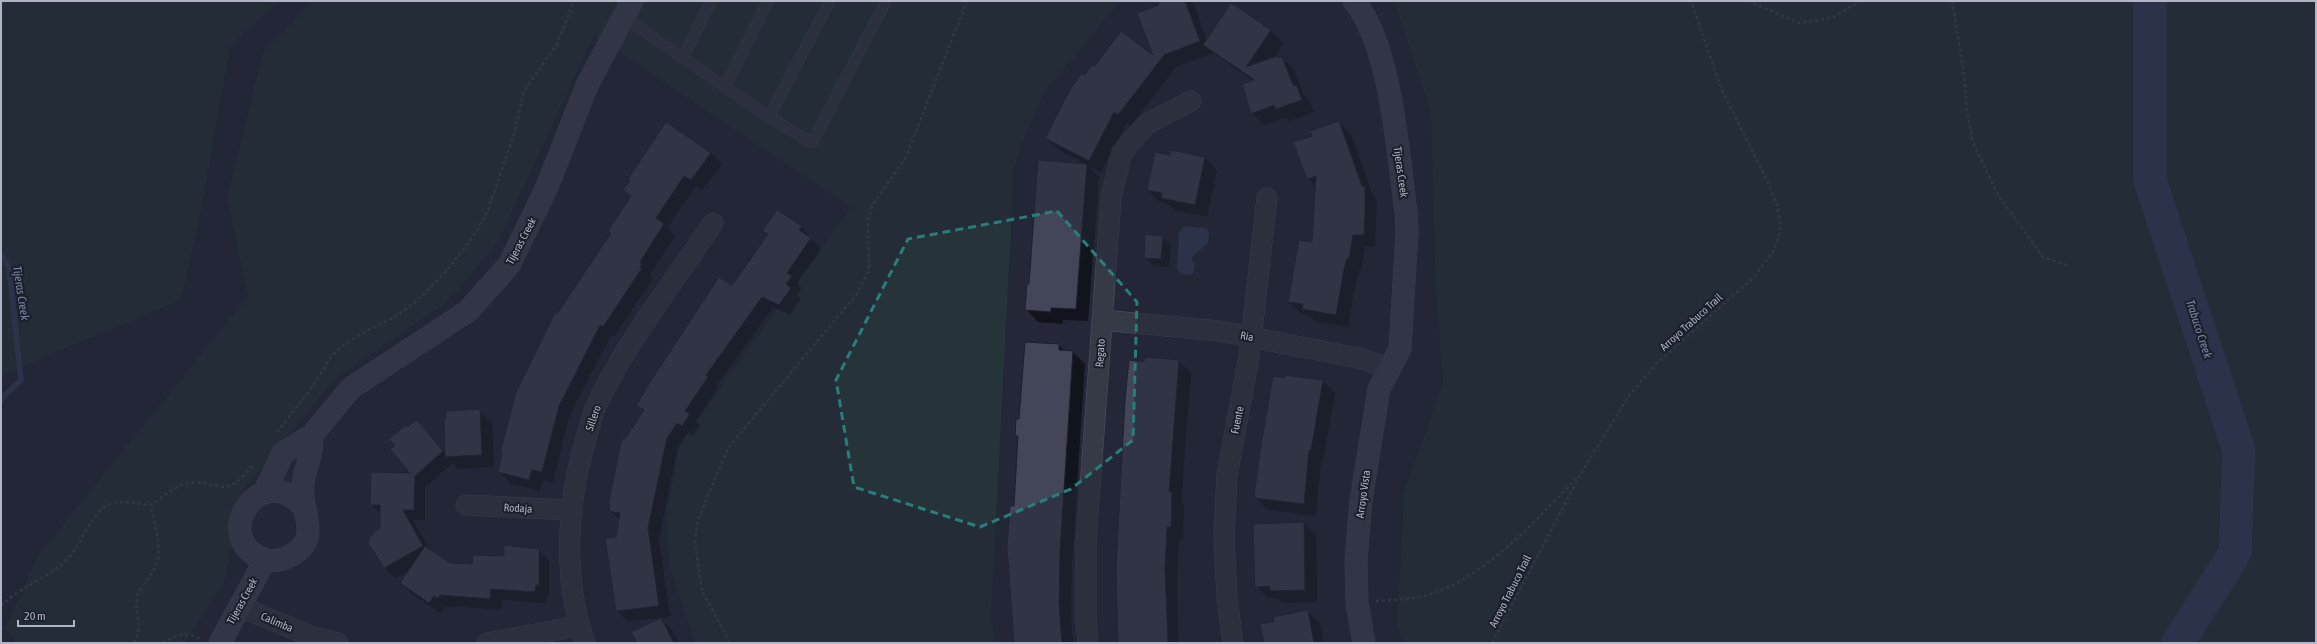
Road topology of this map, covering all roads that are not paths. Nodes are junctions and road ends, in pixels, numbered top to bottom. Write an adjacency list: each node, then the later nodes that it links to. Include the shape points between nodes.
1 (711, 1): 7 (lane)
2 (768, 1): 8 (lane)
3 (830, 1): 10 (lane)
4 (886, 1): 10 (lane, via 812,143)
5 (1354, 1): 15 (street, Tijeras Creek, via 1367,20 1376,41 1389,89 1406,212)
6 (627, 9): 7 (lane); 17 (street, Tijeras Creek, via 587,85 547,187 509,266 468,311 351,388)
7 (683, 58): 8 (lane)
8 (725, 87): 10 (lane)
9 (1191, 101): 13 (street, Regato, via 1147,124 1122,152 1111,197)
10 (769, 117)
11 (1267, 198): 14 (street, Fuente)
12 (713, 223): 21 (street, Sillero, via 622,359 595,408 581,455)
13 (1102, 320): 14 (street, Ria, via 1165,325); 28 (street, Regato, via 1086,543)
14 (1251, 337): 16 (street, Ria, via 1363,359); 29 (street, Fuente, via 1227,483 1224,538 1227,598)
15 (1400, 350): 16 (street, Arroyo Vista)
16 (1389, 369): 30 (street, Arroyo Vista, via 1379,389 1361,500 1356,561 1357,603)
17 (312, 435): 18 (street, Tijeras Creek, via 283,453); 20 (street, via 313,449 302,486)
18 (264, 493): 20 (street, via 287,493); 22 (street, via 254,497 246,505 239,526 241,538 247,547)
19 (466, 505): 21 (street, Rodaja)
20 (304, 508): 22 (street, via 309,527 302,546 286,559)
21 (570, 510): 24 (street, Sillero, via 572,585)
22 (265, 560): 23 (street, Tijeras Creek)
23 (239, 606): 25 (street, Tijeras Creek); 26 (street, Calimba, via 312,637)
24 (582, 634): 27 (street)
25 (211, 642)
26 (338, 643)
27 (487, 643)
28 (1088, 643)
29 (1233, 643)
30 (1364, 643)

